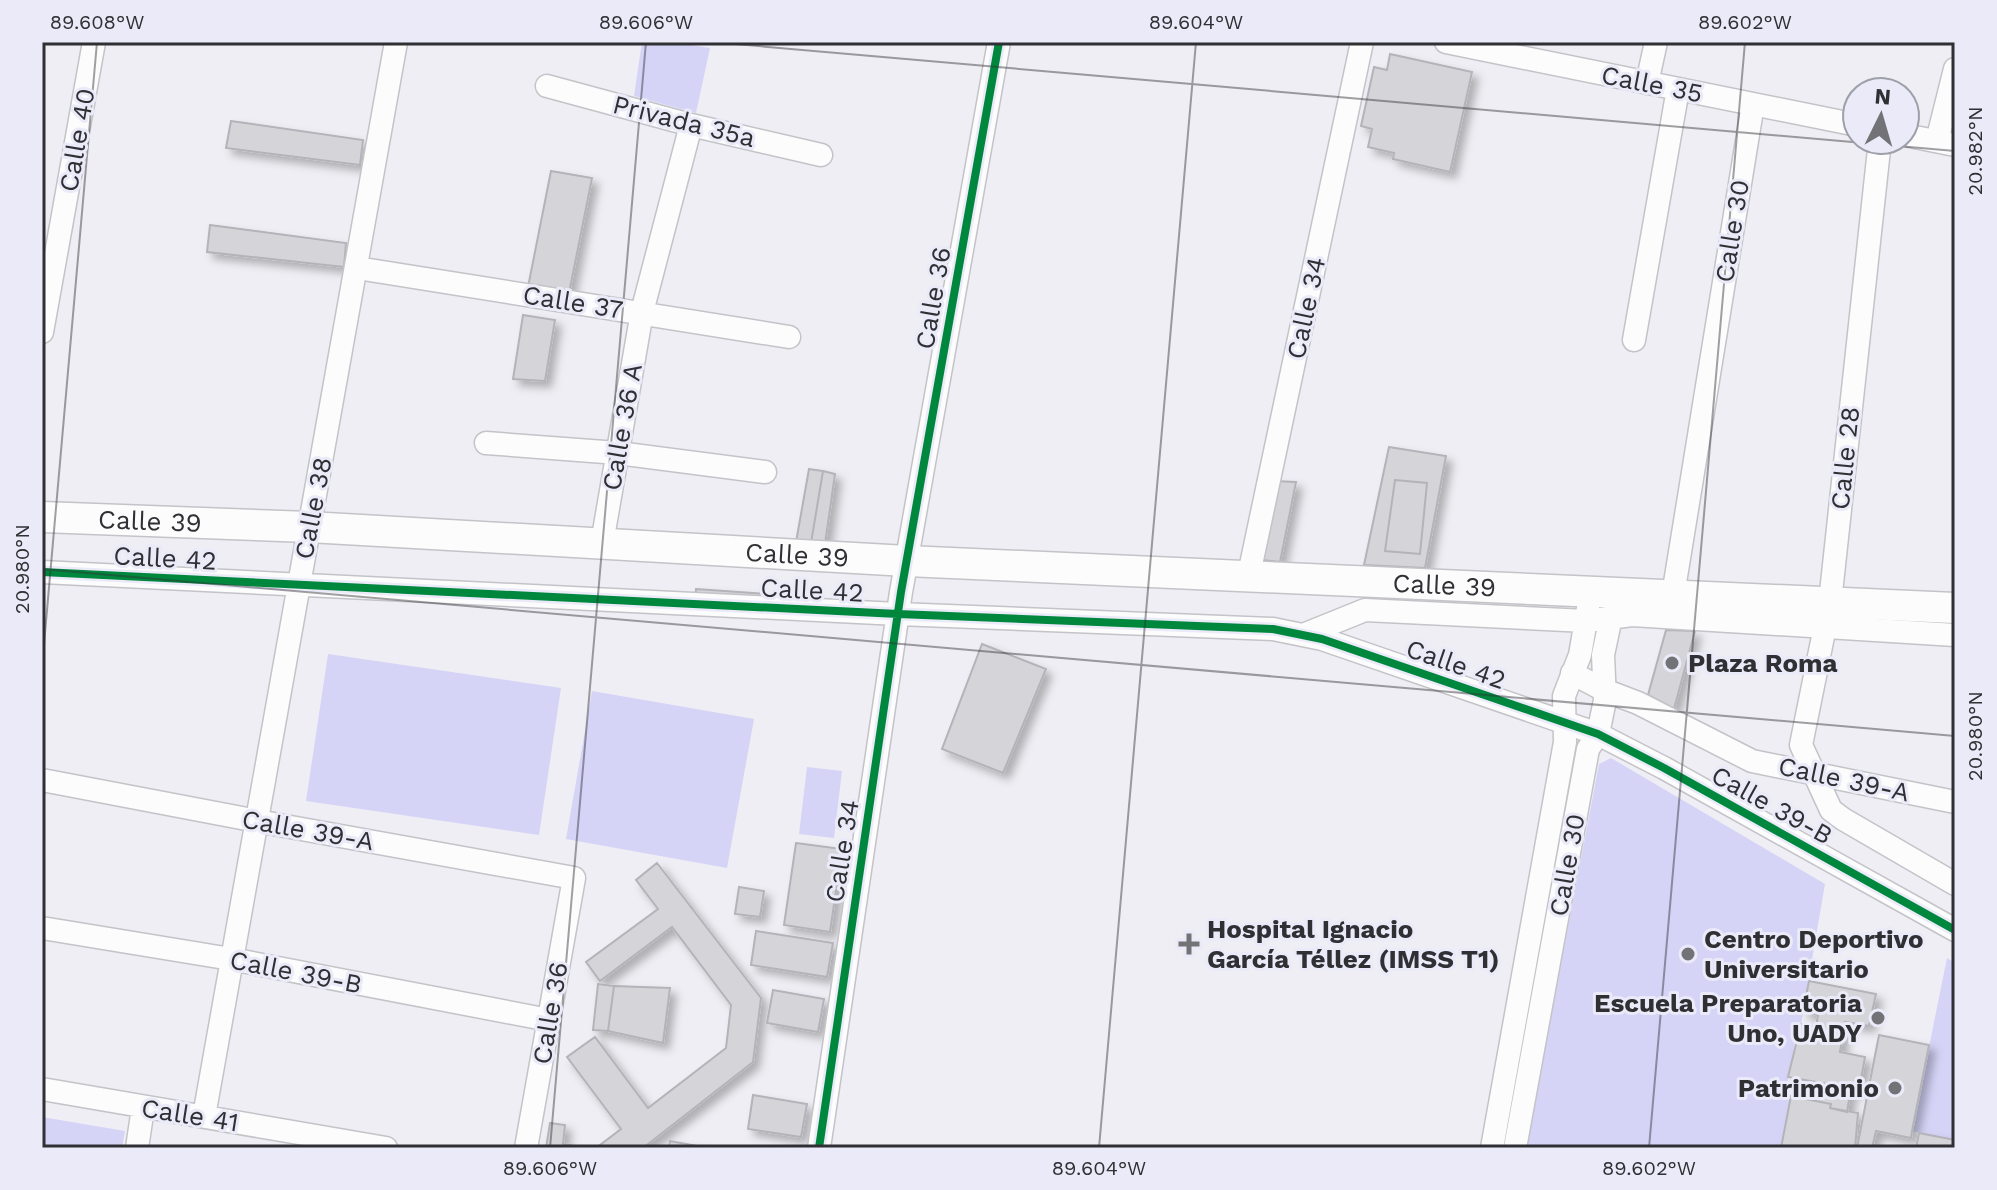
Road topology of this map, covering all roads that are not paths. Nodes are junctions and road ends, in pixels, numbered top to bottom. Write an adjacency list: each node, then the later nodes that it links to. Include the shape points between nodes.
1 (94, 42): 20 (street, Calle 40)
2 (396, 42): 18 (street, Calle 38)
3 (999, 42): 29 (street, Calle 36)
4 (1362, 42): 31 (street, Calle 34)
5 (1446, 42): 8 (street, Calle 35)
6 (1656, 42): 8 (street)
7 (1955, 69): 15 (street)
8 (1647, 83): 10 (street, Calle 35)
9 (547, 86): 13 (street, Privada 35a)
10 (1678, 89): 11 (street, Calle 35); 22 (street)
11 (1753, 104): 12 (street, Calle 35); 34 (street, Calle 30)
12 (1841, 122)
13 (691, 125): 16 (street, Privada 35a); 19 (street, Calle 36 A)
14 (1921, 138): 15 (street)
15 (1946, 143)
16 (821, 155)
17 (1878, 156): 38 (street, Calle 28)
18 (357, 268): 19 (street, Calle 37); 27 (street, Calle 38)
19 (642, 312): 21 (street, Calle 37); 24 (street, Calle 36 A)
20 (42, 332)
21 (789, 337)
22 (1634, 340)
23 (486, 443): 24 (street)
24 (618, 453): 25 (street); 28 (street, Calle 36 A)
25 (765, 472)
26 (42, 517): 27 (main road, Calle 39)
27 (309, 527): 28 (main road, Calle 39); 32 (street, Calle 38)
28 (602, 543): 29 (main road, Calle 39)
29 (907, 561): 31 (main road, Calle 39); 37 (street, Calle 34)
30 (42, 572): 32 (street, Calle 42)
31 (1249, 574): 35 (main road, Calle 39, via 1552,590)
32 (298, 585): 37 (street, Calle 42); 49 (street, Calle 38)
33 (1634, 593): 34 (main road, Calle 39); 35 (main road, Calle 39); 39 (street)
34 (1673, 595): 38 (main road, Calle 39)
35 (1589, 606): 39 (street, Calle 39); 40 (street, via 1365,610); 42 (street, Calle 30)
36 (1955, 608): 38 (main road, Calle 39)
37 (898, 614): 40 (street, Calle 42, via 1273,629); 62 (street, Calle 34)
38 (1828, 615): 39 (street, Calle 39); 41 (street, Calle 39); 46 (street, Calle 28, via 1801,745)
39 (1611, 617): 43 (street, Calle 30, via 1603,655)
40 (1303, 635): 44 (street, Calle 42)
41 (1955, 635)
42 (1572, 673): 43 (street, Calle 39-A); 44 (street, Calle 30, via 1564,696)
43 (1604, 690): 45 (street, Calle 30); 46 (street, Calle 39-A, via 1752,761)
44 (1565, 723): 45 (street, Calle 39-B); 63 (street, Calle 30)
45 (1598, 734): 53 (street, Calle 39-B); 64 (street, Calle 30, via 1588,749)
46 (1813, 772): 48 (street, Calle 39-A); 51 (street, Calle 28, via 1831,810)
47 (42, 780): 49 (street, Calle 39-A)
48 (1955, 802)
49 (257, 821): 50 (street, Calle 39-A); 54 (street, Calle 38)
50 (574, 878): 55 (street, Calle 36)
51 (1955, 884)
52 (42, 928): 54 (street, Calle 39-B)
53 (1955, 930)
54 (231, 959): 55 (street, Calle 39-B); 58 (street, Calle 38)
55 (549, 1020): 61 (street, Calle 36)
56 (42, 1089): 57 (street, Calle 41)
57 (143, 1108): 58 (street, Calle 41); 59 (street)
58 (204, 1116): 60 (street, Calle 41)
59 (137, 1148)
60 (386, 1148)
61 (526, 1148)
62 (819, 1148)
63 (1492, 1148)
64 (1515, 1148)

